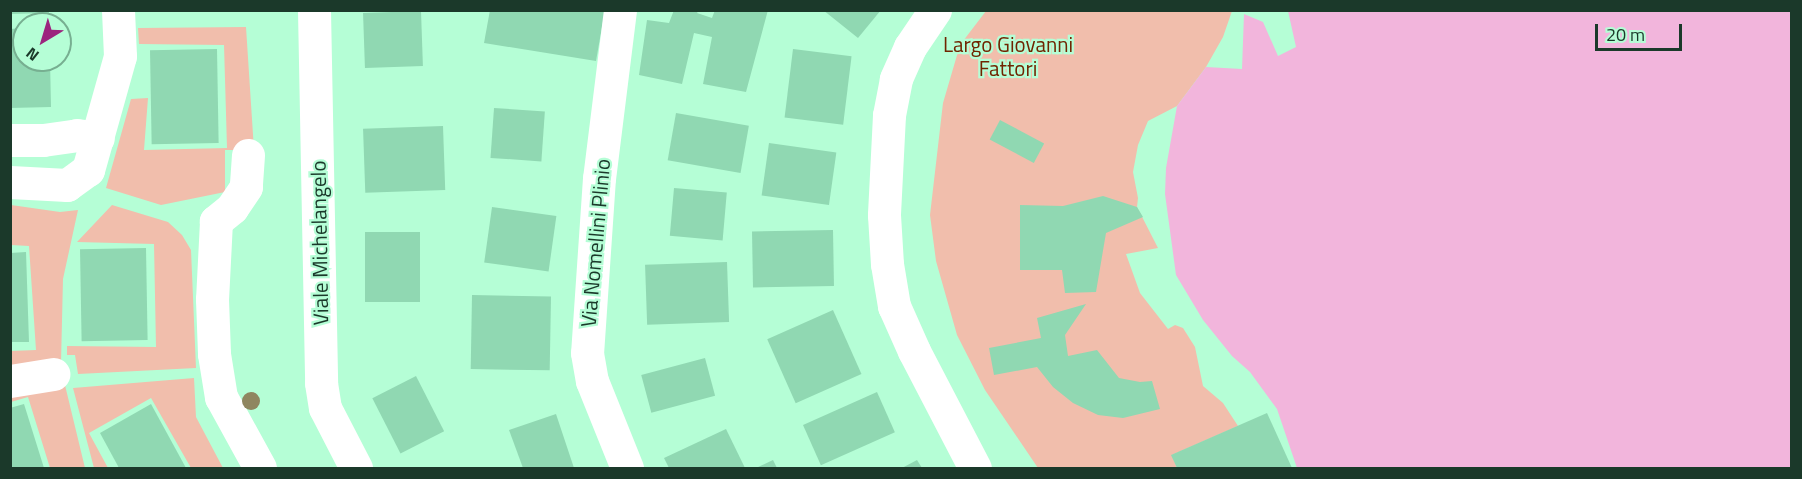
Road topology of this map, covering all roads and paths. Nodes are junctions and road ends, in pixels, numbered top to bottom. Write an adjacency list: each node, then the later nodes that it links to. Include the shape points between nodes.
1 (118, 10): 5 (street, via 120,56)
2 (314, 10): 12 (street, Viale Michelangelo, via 321,383 325,408)
3 (620, 10): 13 (street, Via Nomellini Plinio, via 599,178 587,353 592,381)
4 (935, 10): 14 (street, via 910,47 896,79 889,115 884,214 887,264 894,306)
5 (98, 138): 6 (street, via 77,135); 8 (street, via 88,170 67,185)
6 (10, 140)
7 (248, 155): 11 (street, via 246,187 232,208 216,221 214,354 221,397)
8 (10, 183)
9 (53, 374): 10 (street)
10 (10, 381)
11 (260, 468)
12 (356, 468)
13 (627, 468)
14 (975, 468)

